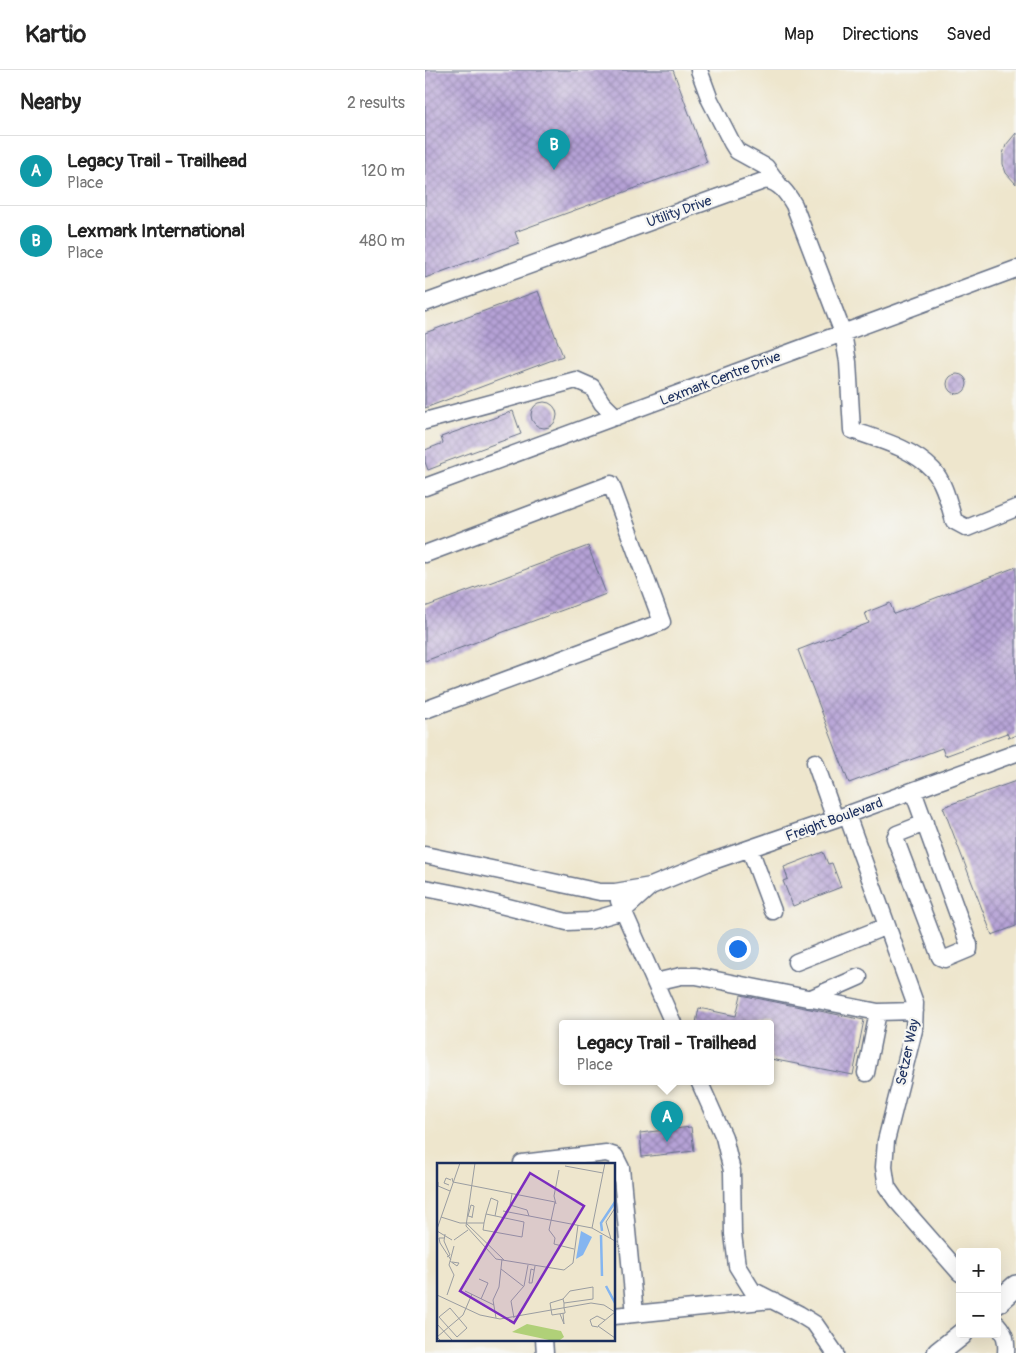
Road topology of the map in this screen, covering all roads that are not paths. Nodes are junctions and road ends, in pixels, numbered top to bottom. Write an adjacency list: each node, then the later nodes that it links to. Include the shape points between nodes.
1 (699, 70): 2 (lane, via 710,100 737,151 765,166)
2 (781, 187): 4 (lane, Utility Drive, via 766,180); 5 (lane, via 794,205)
3 (1016, 269): 5 (lane, Lexmark Centre Drive)
4 (425, 303)
5 (843, 333): 6 (lane, Lexmark Centre Drive); 9 (lane, via 852,430 915,455 934,471 954,521 967,528)
6 (616, 417): 7 (lane, via 592,387 576,380); 8 (lane, Lexmark Centre Drive)
7 (425, 421)
8 (425, 487)
9 (1016, 508)
10 (425, 554): 11 (lane, via 611,484 662,622)
11 (425, 710)
12 (1016, 753): 14 (lane, Freight Boulevard)
13 (815, 762): 15 (lane, Setzer Way)
14 (913, 791): 15 (lane, Freight Boulevard); 16 (lane)
15 (841, 817): 17 (lane, Freight Boulevard); 24 (lane, Setzer Way)
16 (925, 824): 16 (lane, via 969,945 969,949 945,959 940,957 895,838 897,834)
17 (750, 849): 19 (lane, Freight Boulevard); 23 (lane)
18 (425, 855): 21 (lane, Freight Boulevard, via 555,884)
19 (651, 886): 21 (lane, Freight Boulevard); 22 (lane, Freight Boulevard)
20 (425, 888): 22 (lane, Freight Boulevard, via 567,922 589,921)
21 (615, 892): 22 (lane)
22 (623, 911): 27 (lane)
23 (773, 911)
24 (887, 926): 25 (lane); 29 (lane, Setzer Way, via 915,1003)
25 (796, 962)
26 (859, 977): 28 (lane)
27 (655, 982): 28 (lane, via 696,976); 31 (lane)
28 (809, 999): 30 (lane)
29 (915, 1011): 30 (lane); 35 (lane, Setzer Way, via 914,1030 886,1141 884,1167 887,1187)
30 (878, 1012): 32 (lane)
31 (672, 1020)
32 (867, 1073)
33 (701, 1085): 38 (lane, via 724,1137 732,1171 737,1266 752,1290)
34 (522, 1163): 39 (lane, via 606,1153 615,1156 621,1168)
35 (956, 1268)
36 (1016, 1286): 37 (main road)
37 (1001, 1299)
38 (773, 1300): 39 (lane); 45 (lane, via 815,1324)
39 (635, 1314): 40 (lane)
40 (615, 1316)
41 (1001, 1329): 47 (lane, via 1007,1342)
42 (957, 1338): 46 (main road)
43 (544, 1340): 44 (lane)
44 (545, 1353)
45 (835, 1353)
46 (938, 1353)
47 (1006, 1353)

